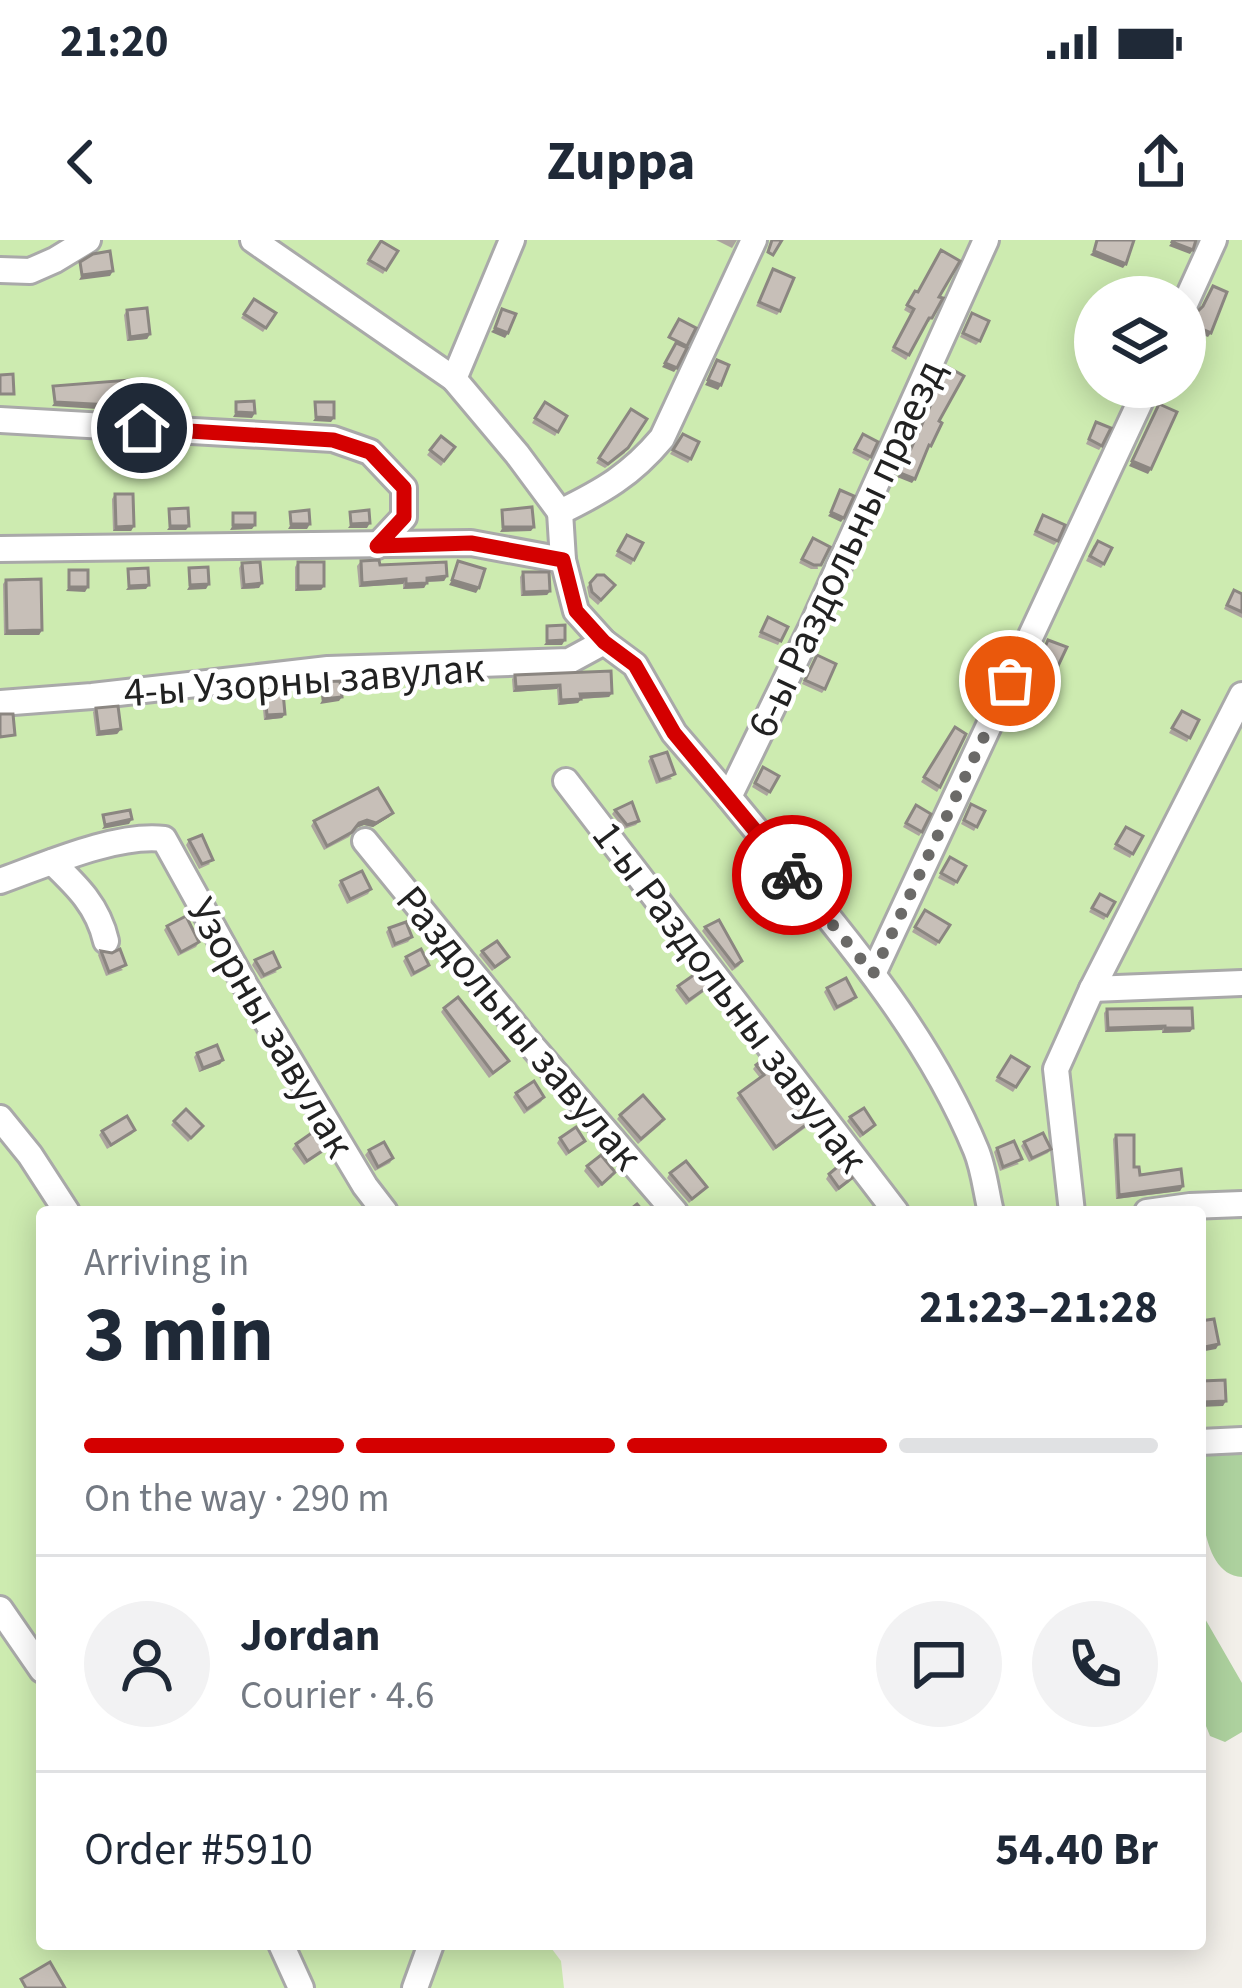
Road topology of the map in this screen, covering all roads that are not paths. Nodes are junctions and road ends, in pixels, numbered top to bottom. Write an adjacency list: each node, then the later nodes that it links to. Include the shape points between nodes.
1 (88, 240): 7 (street, via 31,271)
2 (512, 240): 9 (street)
3 (754, 240): 12 (street, via 662,438 607,489)
4 (986, 240): 20 (street, 6-ы Раздольны праезд)
5 (1214, 240): 8 (street)
6 (262, 243): 9 (street)
7 (0, 270)
8 (1198, 276)
9 (454, 379): 12 (street)
10 (1137, 408): 25 (street)
11 (0, 420): 13 (street, via 333,440 370,452 404,488 404,517)
12 (560, 512): 15 (street)
13 (377, 546): 14 (street); 15 (street, via 471,543)
14 (0, 549)
15 (563, 560): 16 (street, via 576,611)
16 (604, 642): 18 (street, 4-ы Узорны завулак, via 568,661 328,670); 20 (street, via 635,665 674,733)
17 (1242, 695): 27 (street)
18 (0, 703)
19 (566, 781): 33 (street, 1-ы Раздольны завулак)
20 (729, 797): 25 (street)
21 (365, 842): 32 (street, Раздольны завулак)
22 (52, 862): 23 (street); 24 (street, via 98,913); 31 (street, Узорны завулак, via 164,839)
23 (0, 880)
24 (106, 941)
25 (873, 974): 34 (street, via 933,1063 978,1153)
26 (1242, 983): 27 (street)
27 (1092, 989): 35 (street, via 1056,1069)
28 (0, 1118): 30 (street)
29 (1242, 1204): 36 (street)
30 (63, 1206)
31 (380, 1206)
32 (670, 1206)
33 (891, 1206)
34 (990, 1206)
35 (1071, 1206)
36 (1190, 1206)
37 (1242, 1440): 38 (street)
38 (1206, 1442)
39 (0, 1609): 40 (street)
40 (36, 1661)
41 (284, 1950): 43 (street)
42 (429, 1950): 44 (street)
43 (301, 1988)
44 (415, 1988)

